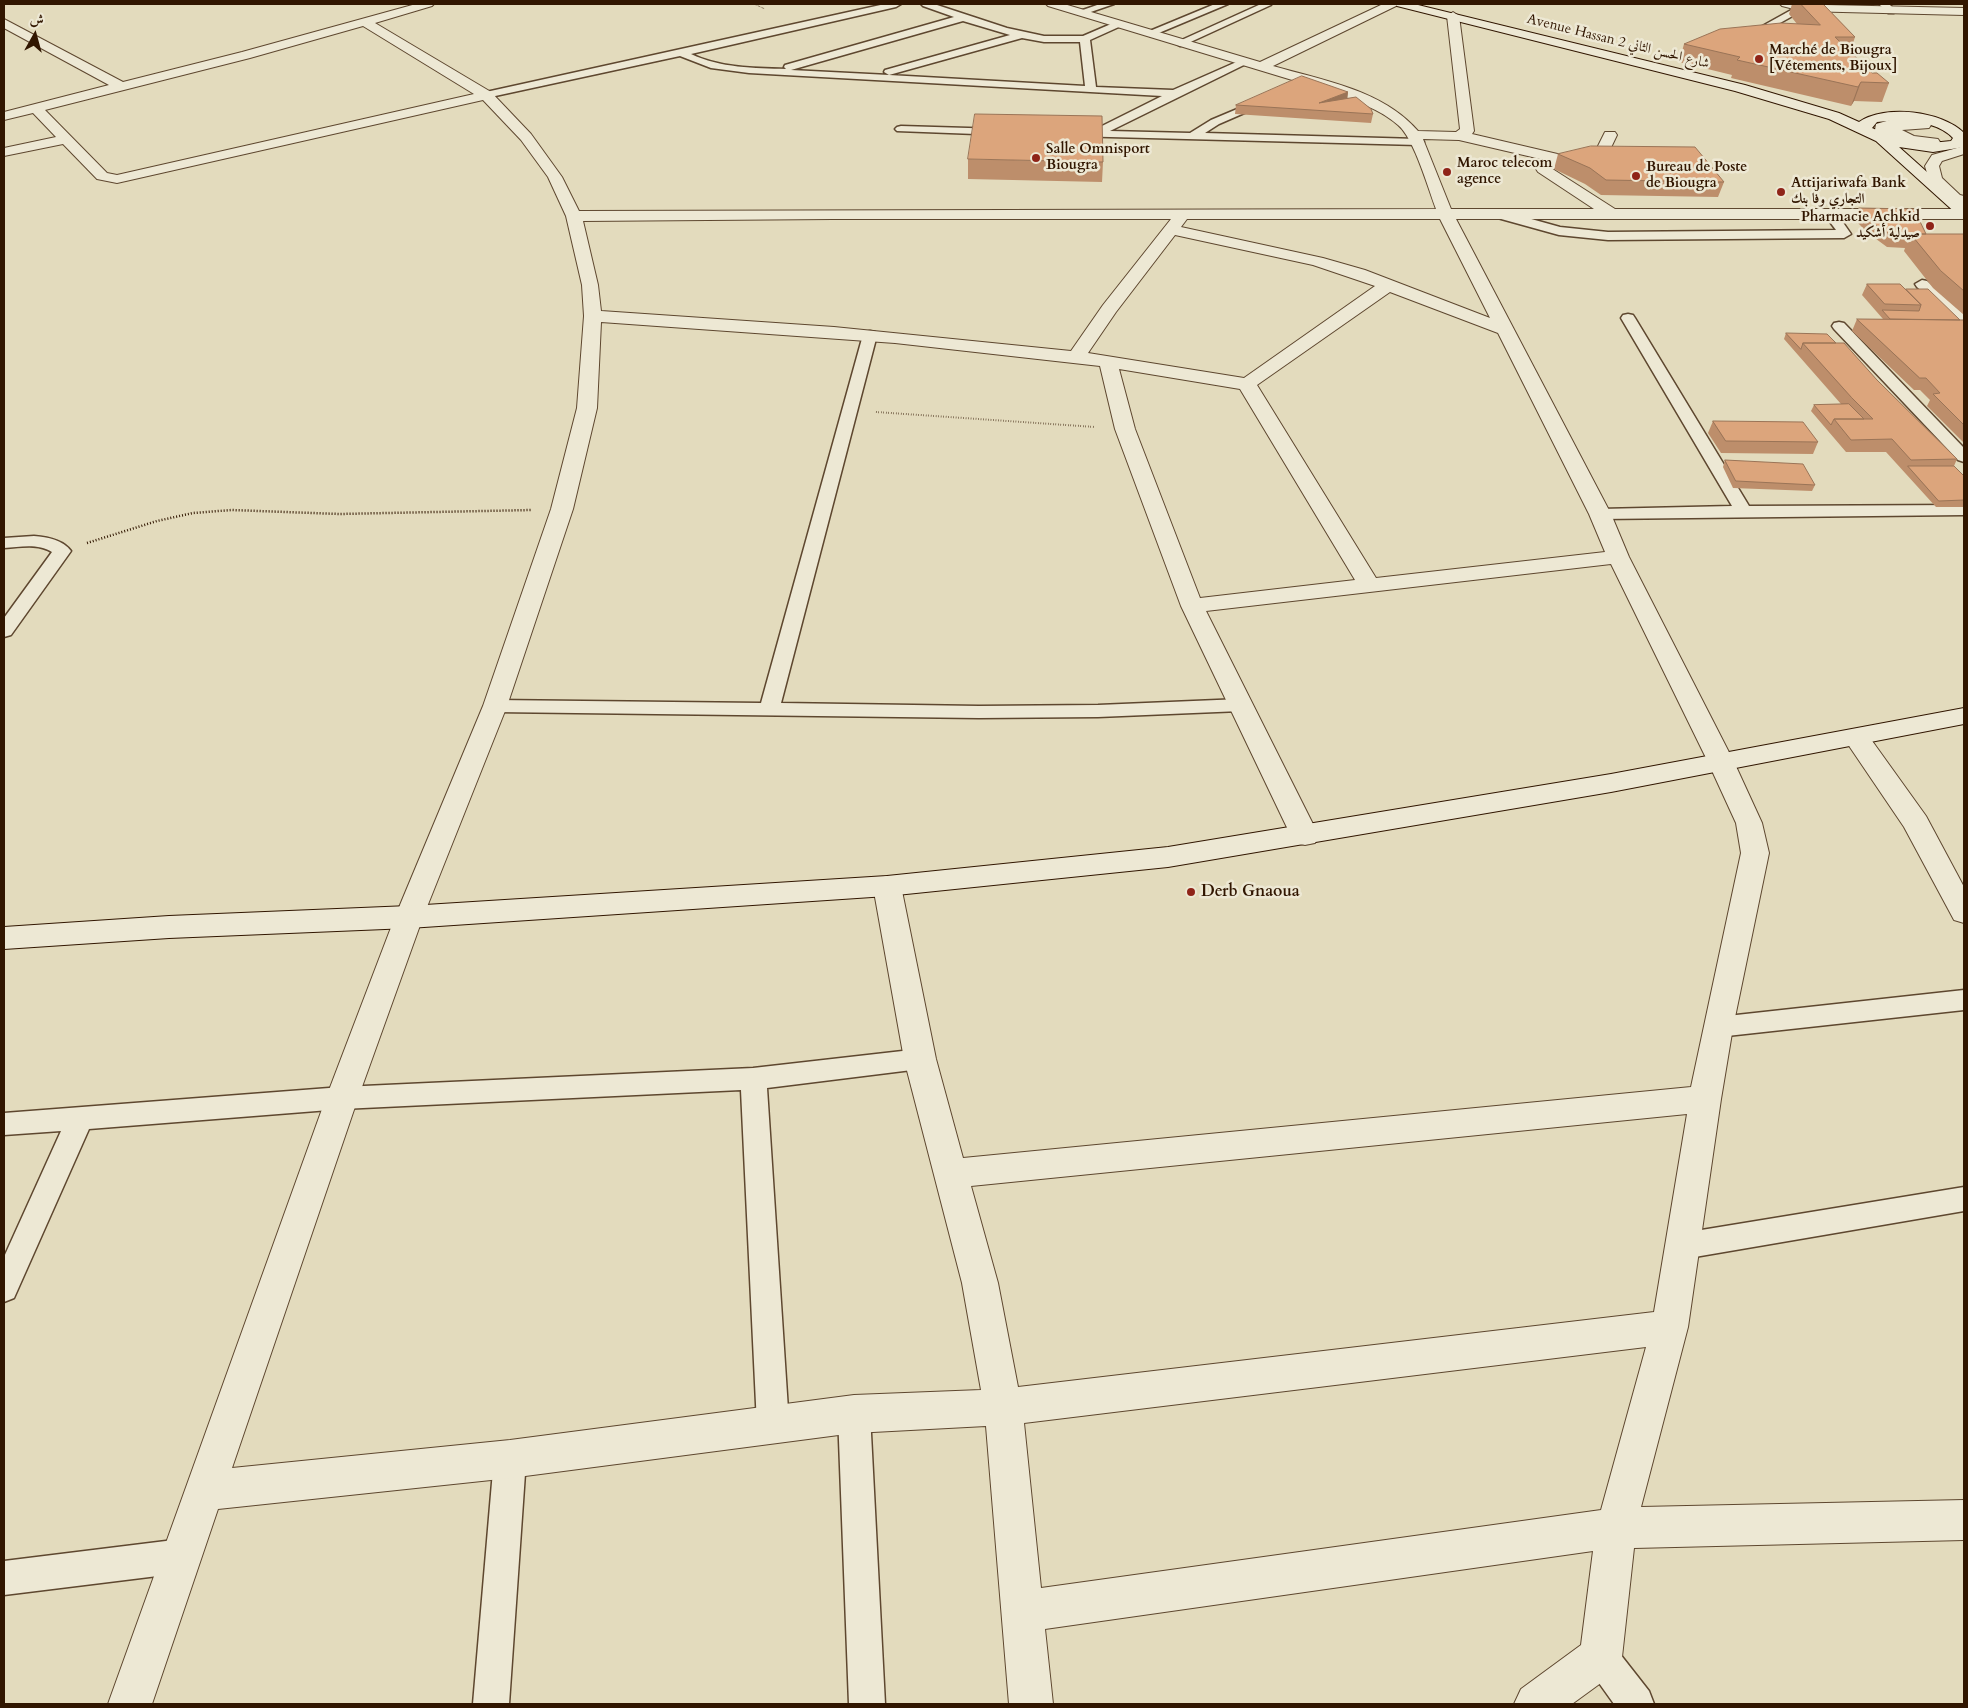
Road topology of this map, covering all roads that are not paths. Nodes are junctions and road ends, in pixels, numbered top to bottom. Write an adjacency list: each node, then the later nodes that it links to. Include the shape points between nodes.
1 (428, 4): 18 (street)
2 (857, 4): 15 (lane)
3 (896, 4): 15 (lane)
4 (926, 4): 20 (lane)
5 (1052, 4): 16 (street)
6 (1109, 4): 16 (lane)
7 (1223, 4): 25 (lane)
8 (1392, 4): 32 (street)
9 (1401, 4): 19 (street, Avenue Hassan 2 شارع الحسن الثاني)
10 (1786, 4): 13 (street)
11 (1266, 5): 30 (lane)
12 (378, 7): 18 (street)
13 (1802, 7): 14 (street); 29 (lane)
14 (1887, 7): 17 (street)
15 (874, 10): 31 (lane)
16 (1082, 12): 23 (street)
17 (1964, 12)
18 (393, 14): 21 (street)
19 (1453, 16): 36 (street, Avenue Hassan 2 شارع الحسن الثاني); 54 (street, via 1467,131)
20 (965, 17): 26 (lane); 33 (lane)
21 (364, 22): 35 (street); 39 (street)
22 (4, 23): 24 (street)
23 (1118, 24): 25 (street); 28 (lane)
24 (24, 34): 27 (street); 35 (street)
25 (1150, 34): 30 (street)
26 (1021, 35): 28 (lane, via 1057,40); 34 (lane)
27 (4, 38)
28 (1085, 39): 37 (lane)
29 (1744, 39)
30 (1180, 43): 32 (street)
31 (681, 54): 33 (lane, via 718,66); 39 (lane)
32 (1252, 65): 38 (lane); 57 (street, via 1300,84 1340,90 1377,105 1403,122)
33 (774, 71): 34 (lane)
34 (871, 77): 37 (lane)
35 (122, 87): 41 (street)
36 (1740, 88): 43 (street); 47 (street, via 1834,116)
37 (1091, 90): 38 (lane)
38 (1175, 93): 51 (lane)
39 (486, 95): 56 (street, via 125,178 102,176); 72 (street, via 526,137 555,177)
40 (1274, 96): 52 (lane)
41 (36, 108): 42 (street); 56 (street)
42 (4, 116)
43 (1884, 116): 44 (street, via 1912,117); 47 (street, via 1867,121)
44 (1940, 124): 45 (street); 59 (street, via 1958,134)
45 (1964, 127)
46 (901, 129): 48 (lane)
47 (1865, 129): 55 (street)
48 (1017, 132)
49 (1902, 132): 49 (street, via 1894,129 1900,125 1924,125 1897,122 1881,127 1885,133 1900,139 1933,142 1907,138)
50 (1056, 133): 51 (lane)
51 (1094, 134): 52 (lane)
52 (1193, 135): 57 (lane)
53 (1610, 135): 61 (street, via 1602,153)
54 (1459, 136): 57 (street); 61 (street)
55 (1880, 138): 58 (street); 63 (street)
56 (64, 139): 60 (street)
57 (1416, 139): 68 (street)
58 (1933, 148): 59 (street); 63 (street)
59 (1962, 148): 62 (street); 65 (street, via 1936,158 1932,166 1934,180 1956,200)
60 (4, 152)
61 (1562, 160): 66 (street, via 1546,164 1543,169)
62 (1960, 172): 64 (street, via 1948,179)
63 (1924, 178): 71 (street)
64 (1964, 194)
65 (1964, 200)
66 (1610, 213): 69 (street); 70 (street)
67 (1183, 214): 68 (street); 72 (street); 73 (street)
68 (1445, 214): 69 (street); 80 (street)
69 (1499, 214): 70 (lane, via 1559,231 1608,236 1844,234)
70 (1830, 214): 71 (street)
71 (1964, 214)
72 (574, 216): 76 (street, via 590,285)
73 (1171, 229): 75 (street, via 1317,261); 82 (street)
74 (1922, 284): 78 (lane)
75 (1388, 285): 80 (street); 84 (street)
76 (592, 316): 81 (street); 95 (street, via 586,408 562,509)
77 (1628, 318): 87 (lane)
78 (1964, 321)
79 (1839, 326): 85 (lane)
80 (1506, 330): 88 (street)
81 (870, 335): 82 (street); 96 (lane)
82 (1076, 357): 83 (street)
83 (1108, 362): 84 (street); 92 (street, via 1125,429)
84 (1246, 384): 91 (street)
85 (1964, 457)
86 (1964, 510): 87 (lane)
87 (1744, 511): 88 (lane)
88 (1600, 514): 90 (street)
89 (4, 543): 93 (lane, via 37,541 55,544 62,551)
90 (1618, 558): 91 (street); 99 (street)
91 (1369, 585): 92 (street)
92 (1192, 606): 94 (street)
93 (4, 631)
94 (1241, 705): 96 (lane, via 1098,711); 100 (street)
95 (495, 706): 96 (lane); 103 (street)
96 (769, 709)
97 (1964, 716): 98 (street)
98 (1856, 737): 99 (street); 102 (street, via 1916,823)
99 (1721, 762): 100 (street); 106 (street, via 1749,823 1754,853)
100 (1305, 836): 101 (street, via 1168,857)
101 (886, 886): 103 (street); 107 (street)
102 (1964, 913)
103 (409, 917): 104 (street); 109 (street)
104 (4, 938)
105 (1964, 1000): 106 (lane)
106 (1718, 1027): 110 (street)
107 (920, 1059): 108 (lane); 113 (street)
108 (753, 1079): 109 (lane); 120 (lane)
109 (342, 1098): 111 (lane); 122 (street)
110 (1705, 1099): 113 (street); 115 (street)
111 (80, 1118): 112 (lane); 116 (lane)
112 (4, 1124)
113 (950, 1174): 118 (street, via 980,1283)
114 (1964, 1199): 115 (lane)
115 (1683, 1246): 117 (street)
116 (4, 1289)
117 (1670, 1327): 118 (street); 124 (street)
118 (1003, 1407): 119 (street); 127 (street)
119 (854, 1414): 120 (street); 131 (lane)
120 (773, 1425): 121 (street)
121 (510, 1459): 122 (street); 130 (lane)
122 (204, 1491): 125 (street)
123 (1964, 1520): 124 (street)
124 (1616, 1528): 127 (street); 128 (street)
125 (182, 1556): 126 (lane); 129 (street)
126 (4, 1578)
127 (1021, 1612): 132 (street)
128 (1601, 1657): 133 (street); 134 (lane)
129 (130, 1704)
130 (491, 1704)
131 (867, 1704)
132 (1031, 1704)
133 (1536, 1704)
134 (1636, 1704)

